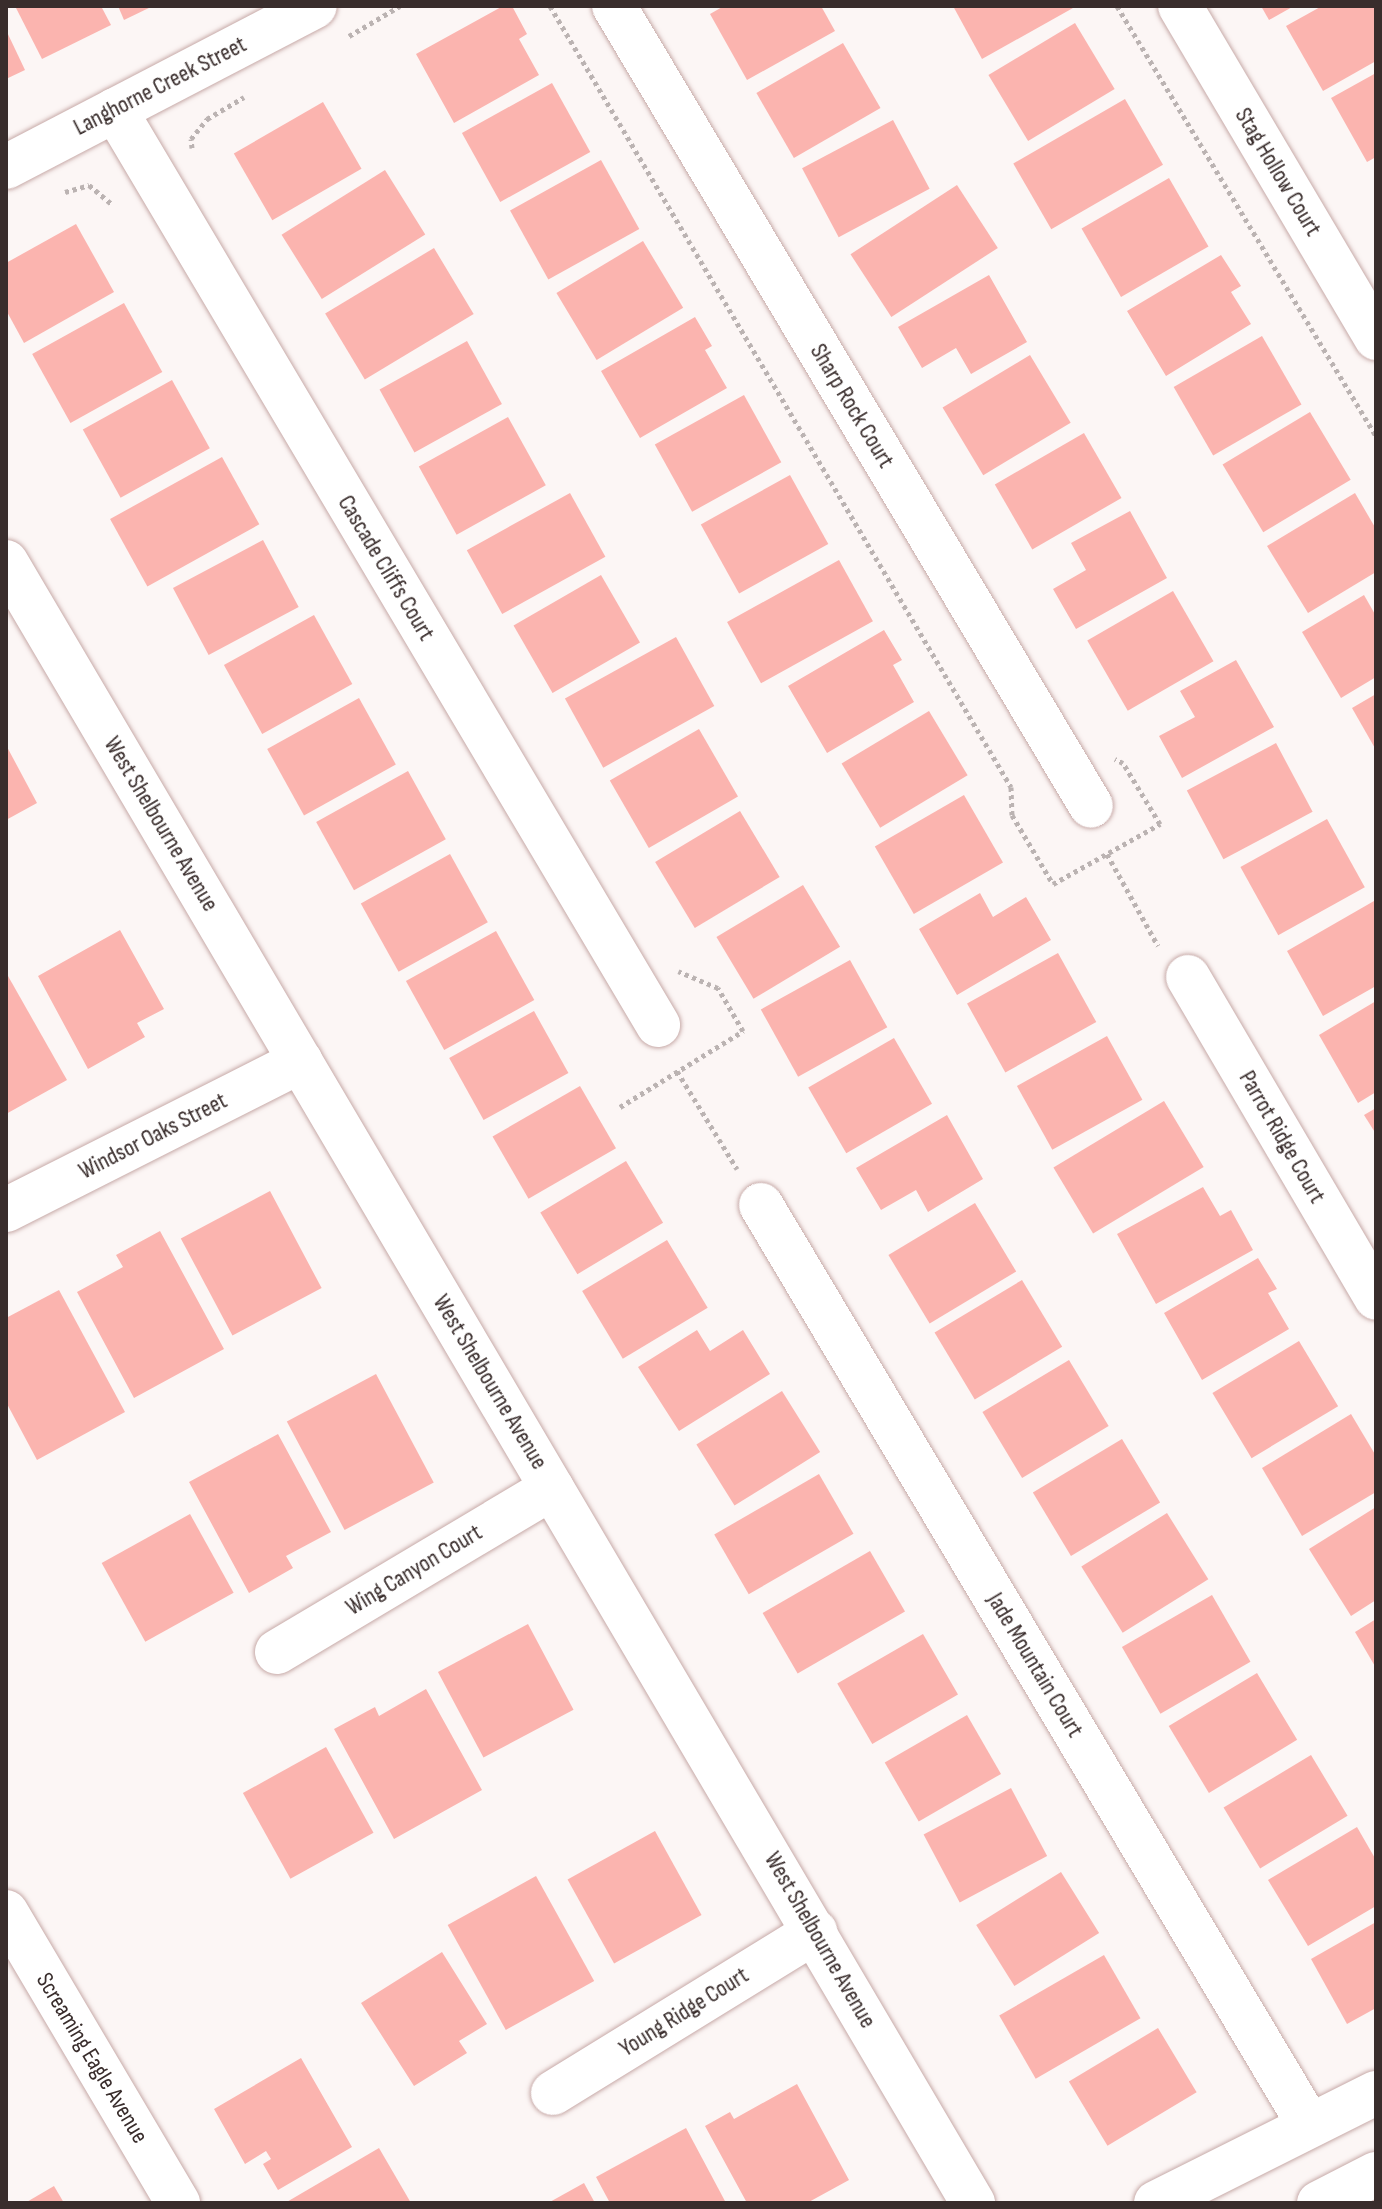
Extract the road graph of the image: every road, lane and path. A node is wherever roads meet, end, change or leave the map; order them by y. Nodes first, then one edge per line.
1 (315, 6) edge
2 (400, 6) edge
3 (614, 6) edge
4 (1117, 6) edge
5 (1180, 6) edge
6 (336, 44) dead end
7 (258, 89) dead end
8 (115, 110) junction
9 (193, 162) dead end
10 (6, 167) edge
11 (65, 192) dead end
12 (112, 204) dead end
13 (1376, 338) edge
14 (1376, 436) edge
15 (6, 562) edge
16 (1091, 806) dead end
17 (1107, 854) dead end
18 (1175, 965) joint
19 (674, 969) dead end
20 (658, 1025) dead end
21 (301, 1061) junction
22 (677, 1071) junction
23 (620, 1107) dead end
24 (749, 1187) joint
25 (6, 1210) edge
26 (1376, 1298) edge
27 (552, 1488) junction
28 (277, 1652) dead end
29 (6, 1912) edge
30 (815, 1932) junction
31 (553, 2093) dead end
32 (1376, 2093) edge
33 (1309, 2125) junction
34 (1376, 2174) edge
35 (178, 2203) edge
36 (973, 2203) edge
37 (1156, 2203) edge
38 (1319, 2203) edge

1 - 8 street, Langhorne Creek Street
2 - 6 path
3 - 16 street, Sharp Rock Court
4 - 14 path
5 - 13 street, Stag Hollow Court
7 - 9 path
8 - 10 street, Langhorne Creek Street
8 - 20 street, Cascade Cliffs Court
11 - 12 path
15 - 21 street, West Shelbourne Avenue
17 - 18 path
18 - 26 street, Parrot Ridge Court
19 - 22 path
21 - 25 street, Windsor Oaks Street
21 - 27 street, West Shelbourne Avenue
22 - 23 path
22 - 24 path
24 - 33 street, Jade Mountain Court
27 - 28 street, Wing Canyon Court
27 - 30 street, West Shelbourne Avenue
29 - 35 street, Screaming Eagle Avenue
30 - 31 street, Young Ridge Court
30 - 36 street, West Shelbourne Avenue
32 - 33 street
33 - 37 street
34 - 38 street

